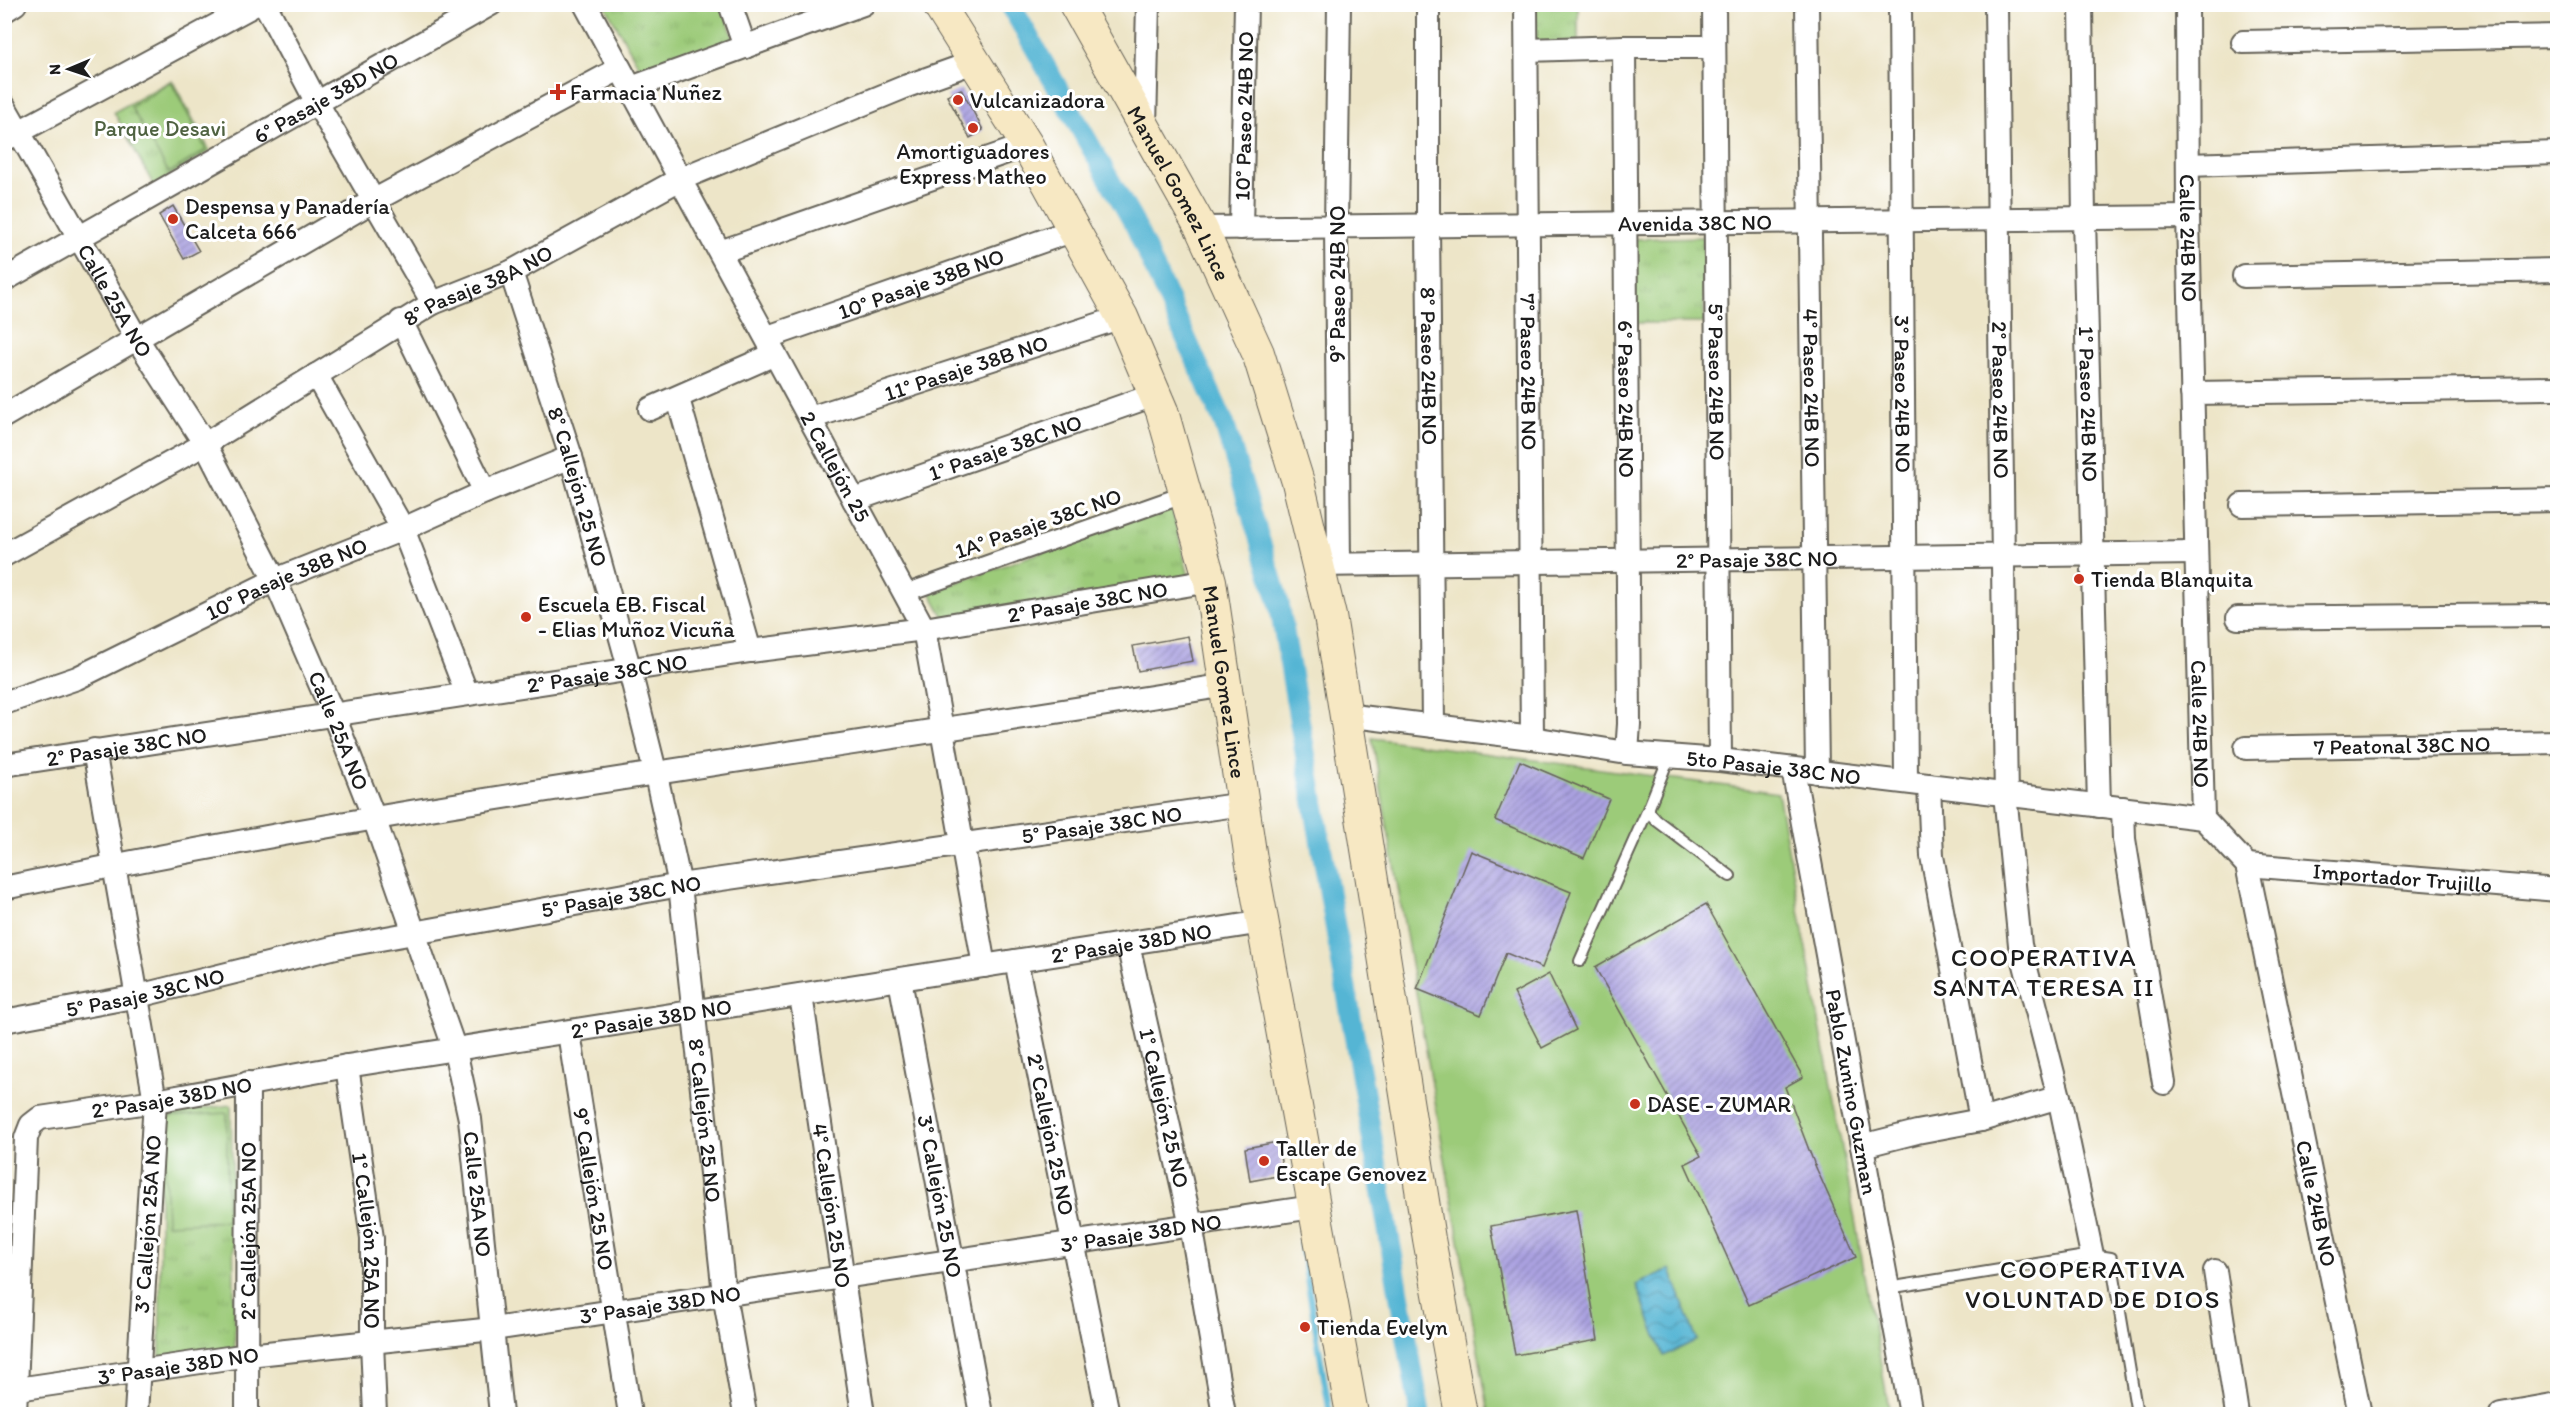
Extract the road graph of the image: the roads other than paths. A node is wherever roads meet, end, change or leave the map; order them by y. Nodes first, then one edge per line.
1 (15, 4) edge
2 (256, 4) edge
3 (265, 4) edge
4 (491, 4) edge
5 (585, 4) edge
6 (730, 4) edge
7 (863, 4) edge
8 (938, 4) edge
9 (1075, 4) edge
10 (1148, 4) edge
11 (1246, 4) edge
12 (1339, 4) edge
13 (1428, 4) edge
14 (1526, 4) edge
15 (1714, 4) edge
16 (1806, 4) edge
17 (1900, 4) edge
18 (1996, 4) edge
19 (2081, 4) edge
20 (2187, 4) edge
21 (4, 11) edge
22 (2558, 36) edge
23 (2243, 42) dead end
24 (745, 47) junction
25 (1624, 47) junction
26 (1714, 47) junction
27 (1527, 50) junction
28 (974, 62) junction
29 (625, 78) junction
30 (317, 103) junction
31 (4, 106) edge
32 (1145, 128) junction
33 (12, 136) edge
34 (1027, 145) junction
35 (2558, 153) edge
36 (2188, 165) junction
37 (680, 179) junction
38 (373, 201) junction
39 (2188, 217) junction
40 (2084, 218) junction
41 (1998, 219) junction
42 (1900, 220) junction
43 (1809, 221) junction
44 (1716, 222) junction
45 (1626, 223) junction
46 (1530, 224) junction
47 (1428, 226) junction
48 (1336, 227) junction
49 (1201, 228) junction
50 (1241, 228) junction
51 (1074, 230) junction
52 (78, 238) junction
53 (720, 252) junction
54 (2558, 270) edge
55 (511, 272) junction
56 (2244, 276) dead end
57 (4, 280) edge
58 (433, 303) junction
59 (1122, 317) junction
60 (401, 321) junction
61 (137, 339) junction
62 (772, 346) junction
63 (316, 375) junction
64 (2558, 388) edge
65 (2192, 393) junction
66 (1157, 394) junction
67 (678, 399) junction
68 (650, 409) dead end
69 (4, 416) edge
70 (810, 418) junction
71 (205, 444) junction
72 (571, 457) junction
73 (485, 492) junction
74 (1185, 494) junction
75 (854, 500) junction
76 (2558, 500) edge
77 (2242, 505) dead end
78 (403, 530) junction
79 (2196, 553) junction
80 (4, 555) edge
81 (2092, 555) junction
82 (2003, 556) junction
83 (1904, 557) junction
84 (1814, 558) junction
85 (1718, 560) junction
86 (1628, 561) junction
87 (1532, 562) junction
88 (1431, 563) junction
89 (1328, 565) junction
90 (275, 579) junction
91 (1210, 581) junction
92 (905, 593) junction
93 (2558, 615) edge
94 (2238, 618) dead end
95 (924, 629) junction
96 (750, 651) junction
97 (630, 671) junction
98 (1208, 688) dead end
99 (468, 694) junction
100 (4, 703) edge
101 (1345, 715) junction
102 (334, 716) junction
103 (1433, 726) junction
104 (943, 731) junction
105 (1532, 738) junction
106 (2558, 742) edge
107 (2246, 748) dead end
108 (94, 750) junction
109 (1627, 753) junction
110 (1669, 758) junction
111 (1720, 760) junction
112 (4, 765) edge
113 (1793, 769) junction
114 (1817, 772) junction
115 (656, 775) junction
116 (1906, 782) junction
117 (1929, 785) junction
118 (2007, 794) junction
119 (1243, 804) junction
120 (2099, 806) junction
121 (1649, 807) junction
122 (2123, 808) junction
123 (374, 818) junction
124 (2203, 818) junction
125 (962, 845) junction
126 (114, 865) junction
127 (2247, 865) junction
128 (1730, 876) dead end
129 (680, 885) junction
130 (4, 888) edge
131 (2558, 890) edge
132 (1263, 922) junction
133 (412, 933) junction
134 (1128, 944) junction
135 (1016, 961) junction
136 (1580, 961) dead end
137 (984, 966) junction
138 (900, 980) junction
139 (801, 995) junction
140 (138, 996) junction
141 (694, 1012) junction
142 (4, 1022) edge
143 (569, 1033) junction
144 (455, 1050) junction
145 (347, 1066) junction
146 (248, 1083) junction
147 (2164, 1083) dead end
148 (2059, 1097) junction
149 (155, 1101) junction
150 (1982, 1120) junction
151 (1862, 1146) junction
152 (1313, 1207) junction
153 (1191, 1225) junction
154 (1074, 1242) junction
155 (2092, 1255) junction
156 (953, 1260) junction
157 (2216, 1271) dead end
158 (842, 1277) junction
159 (1888, 1288) junction
160 (724, 1294) junction
161 (613, 1311) junction
162 (493, 1329) junction
163 (372, 1342) junction
164 (248, 1355) junction
165 (137, 1371) junction
166 (10, 1390) edge
167 (2558, 1404) edge
168 (15, 1414) edge
169 (136, 1414) edge
170 (247, 1414) edge
171 (375, 1414) edge
172 (501, 1414) edge
173 (630, 1414) edge
174 (745, 1414) edge
175 (863, 1414) edge
176 (981, 1414) edge
177 (1108, 1414) edge
178 (1224, 1414) edge
179 (1352, 1414) edge
180 (1461, 1414) edge
181 (1911, 1414) edge
182 (2137, 1414) edge
183 (2237, 1414) edge
184 (2360, 1414) edge
185 (2501, 1414) edge

1 - 21 street
2 - 33 street
3 - 30 street
4 - 30 street, 6° Pasaje 38D NO
5 - 29 street, 2 Callejón 25
6 - 24 street
7 - 24 street
8 - 28 main road, Manuel Gomez Lince
9 - 32 main road, Manuel Gomez Lince
10 - 32 street
11 - 50 street, 10° Paseo 24B NO
12 - 48 street, 9° Paseo 24B NO
13 - 47 street, 8° Paseo 24B NO
14 - 27 street, 7° Paseo 24B NO
15 - 26 street, 5° Paseo 24B NO
16 - 43 street, 4° Paseo 24B NO
17 - 42 street, 3° Paseo 24B NO
18 - 41 street, 2° Paseo 24B NO
19 - 40 street, 1° Paseo 24B NO
20 - 36 street, Calle 24B NO
22 - 23 street
24 - 29 street
25 - 26 street
25 - 27 street
25 - 45 street, 6° Paseo 24B NO
26 - 44 street, 5° Paseo 24B NO
27 - 46 street, 7° Paseo 24B NO
28 - 34 main road, Manuel Gomez Lince
28 - 37 street, 8° Pasaje 38A NO
29 - 37 street, 2 Callejón 25
29 - 38 street
30 - 38 street
30 - 52 street, 6° Pasaje 38D NO
31 - 33 street, Calle 25A NO
32 - 49 main road, Manuel Gomez Lince
33 - 52 street, Calle 25A NO
34 - 51 main road, Manuel Gomez Lince
34 - 53 street
35 - 36 street
36 - 39 street, Calle 24B NO
37 - 53 street, 2 Callejón 25
37 - 55 street, 8° Pasaje 38A NO
38 - 58 street
38 - 61 street
39 - 40 street, Avenida 38C NO
39 - 65 street, Calle 24B NO
40 - 41 street, Avenida 38C NO
40 - 81 street, 1° Paseo 24B NO
41 - 42 street, Avenida 38C NO
41 - 82 street, 2° Paseo 24B NO
42 - 43 street, Avenida 38C NO
42 - 83 street, 3° Paseo 24B NO
43 - 44 street, Avenida 38C NO
43 - 84 street, 4° Paseo 24B NO
44 - 45 street, Avenida 38C NO
44 - 85 street, 5° Paseo 24B NO
45 - 46 street, Avenida 38C NO
45 - 86 street, 6° Paseo 24B NO
46 - 47 street, Avenida 38C NO
46 - 87 street, 7° Paseo 24B NO
47 - 48 street, Avenida 38C NO
47 - 88 street, 8° Paseo 24B NO
48 - 50 street, Avenida 38C NO
48 - 89 street, 9° Paseo 24B NO
49 - 50 street, Avenida 38C NO
49 - 89 main road, Manuel Gomez Lince
51 - 59 main road, Manuel Gomez Lince
51 - 62 street, 10° Pasaje 38B NO
52 - 57 street, 6° Pasaje 38D NO
52 - 61 street, Calle 25A NO
53 - 62 street, 2 Callejón 25
54 - 56 street
55 - 58 street, 8° Pasaje 38A NO
55 - 72 street, 8° Callejón 25 NO
58 - 60 street, 8° Pasaje 38A NO
59 - 66 main road, Manuel Gomez Lince
59 - 70 street, 11° Pasaje 38B NO
60 - 63 street, 8° Pasaje 38A NO
60 - 73 street
61 - 69 street
61 - 71 street, Calle 25A NO
62 - 67 street, 10° Pasaje 38B NO
62 - 70 street, 2 Callejón 25
63 - 71 street, 8° Pasaje 38A NO
63 - 78 street
64 - 65 street
65 - 79 street, Calle 24B NO
66 - 74 main road, Manuel Gomez Lince
66 - 75 street, 1° Pasaje 38C NO
67 - 68 street, 10° Pasaje 38B NO
67 - 96 street
70 - 75 street, 2 Callejón 25
71 - 80 street, 8° Pasaje 38A NO
71 - 90 street, Calle 25A NO
72 - 73 street, 10° Pasaje 38B NO
72 - 97 street, 8° Callejón 25 NO
73 - 78 street, 10° Pasaje 38B NO
74 - 91 main road, Manuel Gomez Lince
74 - 92 street, 1A° Pasaje 38C NO
75 - 92 street, 2 Callejón 25
76 - 77 street
78 - 90 street, 10° Pasaje 38B NO
78 - 99 street
79 - 81 street, 2° Pasaje 38C NO
79 - 124 street, Calle 24B NO
81 - 82 street, 2° Pasaje 38C NO
81 - 120 street, 1° Paseo 24B NO
82 - 83 street, 2° Pasaje 38C NO
82 - 118 street, 2° Paseo 24B NO
83 - 84 street, 2° Pasaje 38C NO
83 - 116 street, 3° Paseo 24B NO
84 - 85 street, 2° Pasaje 38C NO
84 - 114 street, 4° Paseo 24B NO
85 - 86 street, 2° Pasaje 38C NO
85 - 111 street, 5° Paseo 24B NO
86 - 87 street, 2° Pasaje 38C NO
86 - 109 street, 6° Paseo 24B NO
87 - 88 street, 2° Pasaje 38C NO
87 - 105 street, 7° Paseo 24B NO
88 - 89 street, 2° Pasaje 38C NO
88 - 103 street, 8° Paseo 24B NO
89 - 101 main road, Manuel Gomez Lince
90 - 100 street, 10° Pasaje 38B NO
90 - 102 street, Calle 25A NO
91 - 95 street, 2° Pasaje 38C NO
91 - 119 main road, Manuel Gomez Lince
92 - 95 street, 2 Callejón 25
93 - 94 street
95 - 96 street, 2° Pasaje 38C NO
95 - 104 street, 2 Callejón 25
96 - 97 street, 2° Pasaje 38C NO
97 - 99 street, 2° Pasaje 38C NO
97 - 115 street, 8° Callejón 25 NO
98 - 104 street
99 - 102 street, 2° Pasaje 38C NO
101 - 103 street, 5to Pasaje 38C NO
101 - 180 main road, Manuel Gomez Lince
102 - 108 street, 2° Pasaje 38C NO
102 - 123 street, Calle 25A NO
103 - 105 street, 5to Pasaje 38C NO
104 - 115 street
104 - 125 street, 2 Callejón 25
105 - 109 street, 5to Pasaje 38C NO
106 - 107 street, 7 Peatonal 38C NO
108 - 112 street, 2° Pasaje 38C NO
108 - 126 street, 3° Callejón 25A NO
109 - 110 street, 5to Pasaje 38C NO
110 - 111 street, 5to Pasaje 38C NO
110 - 121 lane
111 - 113 street, 5to Pasaje 38C NO
113 - 114 street, 5to Pasaje 38C NO
113 - 151 street, Pablo Zunino Guzman
114 - 116 street, 5to Pasaje 38C NO
115 - 123 street
115 - 129 street, 8° Callejón 25 NO
116 - 117 street, 5to Pasaje 38C NO
117 - 118 street, 5to Pasaje 38C NO
117 - 150 street
118 - 120 street, 5to Pasaje 38C NO
118 - 148 street, 2° Paseo 24B NO
119 - 125 street, 5° Pasaje 38C NO
119 - 132 main road, Manuel Gomez Lince
120 - 122 street, 5to Pasaje 38C NO
121 - 128 lane
121 - 136 lane
122 - 124 street, 5to Pasaje 38C NO
122 - 147 street
123 - 126 street
123 - 133 street, Calle 25A NO
124 - 127 street, Calle 24B NO
125 - 129 street, 5° Pasaje 38C NO
125 - 137 street, 2 Callejón 25
126 - 130 street
126 - 140 street, 3° Callejón 25A NO
127 - 131 street, Importador Trujillo
127 - 184 street, Calle 24B NO
129 - 133 street, 5° Pasaje 38C NO
129 - 141 street, 8° Callejón 25 NO
132 - 134 street, 2° Pasaje 38D NO
132 - 152 main road, Manuel Gomez Lince
133 - 140 street, 5° Pasaje 38C NO
133 - 144 street, Calle 25A NO
134 - 135 street, 2° Pasaje 38D NO
134 - 153 street, 1° Callejón 25 NO
135 - 137 street, 2° Pasaje 38D NO
135 - 154 street, 2° Callejón 25 NO
137 - 138 street, 2° Pasaje 38D NO
138 - 139 street, 2° Pasaje 38D NO
138 - 156 street, 3° Callejón 25 NO
139 - 141 street, 2° Pasaje 38D NO
139 - 158 street, 4° Callejón 25 NO
140 - 142 street, 5° Pasaje 38C NO
140 - 149 street, 3° Callejón 25A NO
141 - 143 street, 2° Pasaje 38D NO
141 - 160 street, 8° Callejón 25 NO
143 - 144 street, 2° Pasaje 38D NO
143 - 161 street, 9° Callejón 25 NO
144 - 145 street, 2° Pasaje 38D NO
144 - 162 street, Calle 25A NO
145 - 146 street, 2° Pasaje 38D NO
145 - 163 street, 1° Callejón 25A NO
146 - 149 street, 2° Pasaje 38D NO
146 - 164 street, 2° Callejón 25A NO
148 - 150 street
148 - 155 street, 2° Paseo 24B NO
149 - 165 street, 3° Callejón 25A NO
149 - 166 street, 2° Pasaje 38D NO
150 - 151 street
151 - 159 street, Pablo Zunino Guzman
152 - 153 street, 3° Pasaje 38D NO
152 - 179 main road, Manuel Gomez Lince
153 - 154 street, 3° Pasaje 38D NO
153 - 178 street, 1° Callejón 25 NO
154 - 156 street, 3° Pasaje 38D NO
154 - 177 street, 2° Callejón 25 NO
155 - 159 lane
155 - 182 lane
156 - 158 street, 3° Pasaje 38D NO
156 - 176 street, 3° Callejón 25 NO
157 - 183 street
158 - 160 street, 3° Pasaje 38D NO
158 - 175 street, 4° Callejón 25 NO
159 - 181 street, Pablo Zunino Guzman
160 - 161 street, 3° Pasaje 38D NO
160 - 174 street, 8° Callejón 25 NO
161 - 162 street, 3° Pasaje 38D NO
161 - 173 street, 9° Callejón 25 NO
162 - 163 street, 3° Pasaje 38D NO
162 - 172 street, Calle 25A NO
163 - 164 street, 3° Pasaje 38D NO
163 - 171 street, 1° Callejón 25A NO
164 - 165 street, 3° Pasaje 38D NO
164 - 170 street, 2° Callejón 25A NO
165 - 166 street, 3° Pasaje 38D NO
165 - 169 street, 3° Callejón 25A NO
166 - 168 street
167 - 185 street

